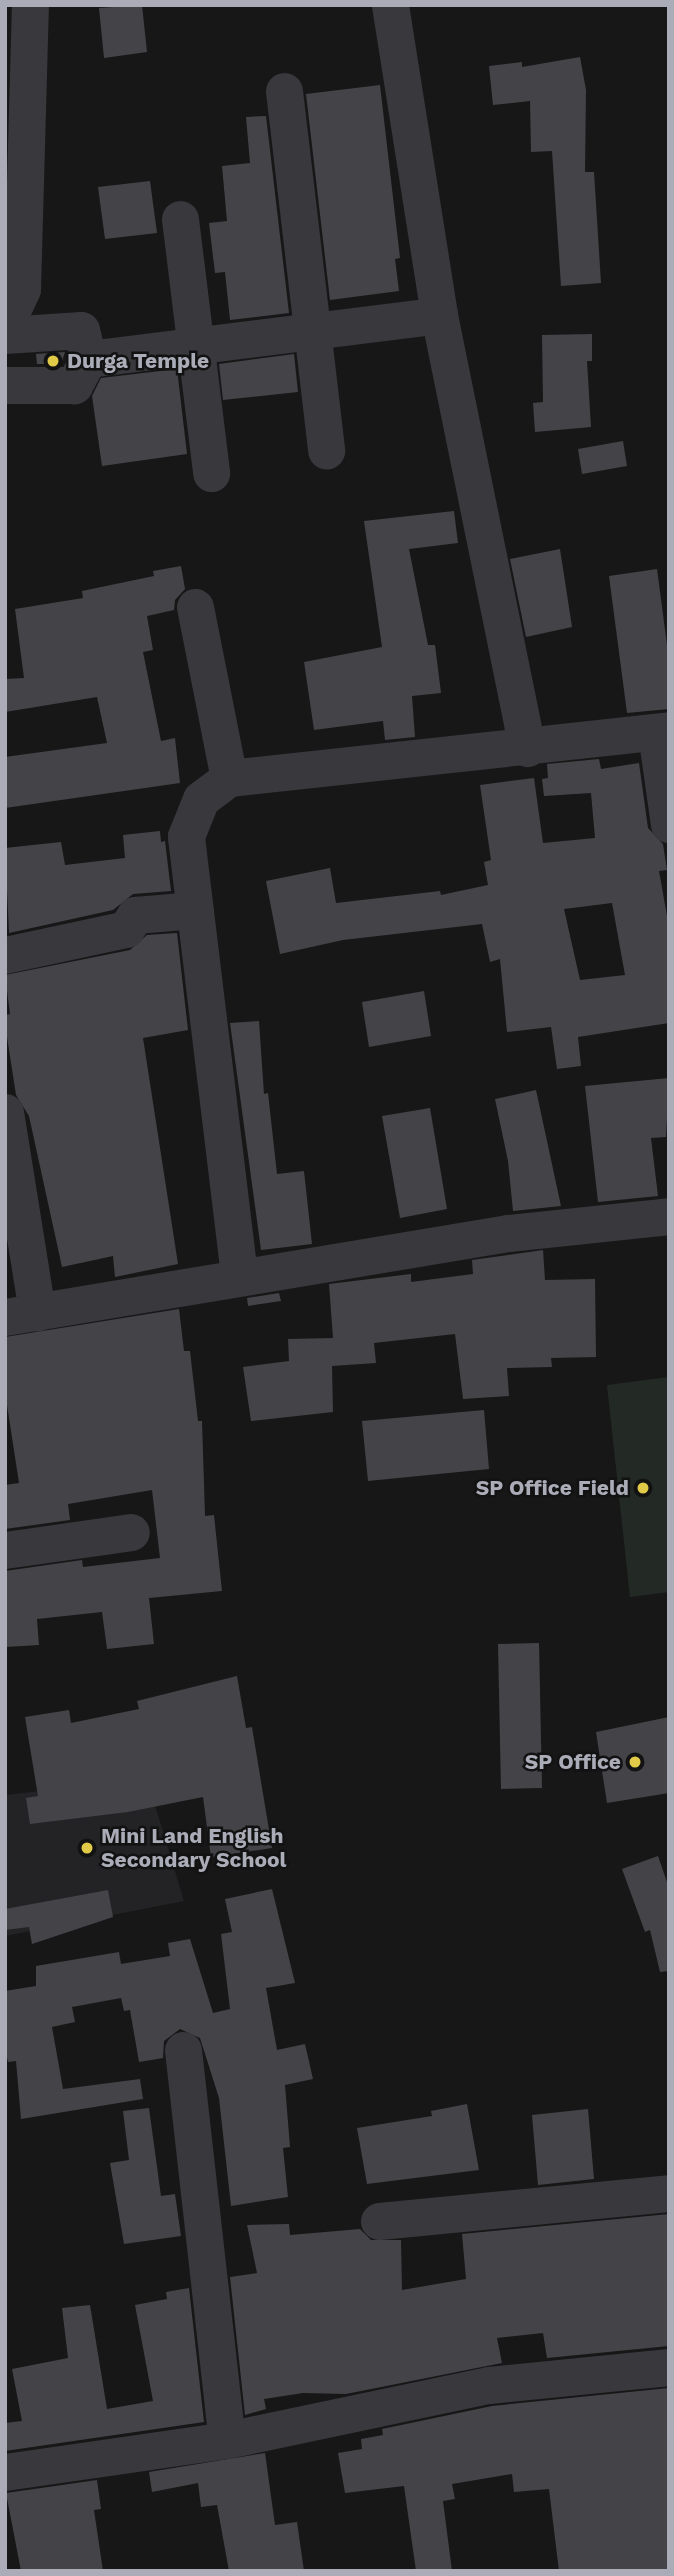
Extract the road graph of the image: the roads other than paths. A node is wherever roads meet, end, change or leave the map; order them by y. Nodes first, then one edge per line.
1 (30, 5) edge
2 (390, 5) edge
3 (284, 91) dead end
4 (180, 219) dead end
5 (439, 315) junction
6 (5, 326) edge
7 (315, 330) junction
8 (5, 334) edge
9 (197, 345) junction
10 (88, 359) junction
11 (5, 385) edge
12 (326, 451) dead end
13 (211, 473) dead end
14 (195, 607) dead end
15 (662, 731) edge
16 (527, 748) junction
17 (229, 778) junction
18 (669, 824) edge
19 (195, 910) junction
20 (5, 955) edge
21 (5, 1112) edge
22 (669, 1216) edge
23 (239, 1275) junction
24 (21, 1315) edge
25 (131, 1532) dead end
26 (5, 1550) edge
27 (183, 2050) dead end
28 (669, 2193) edge
29 (379, 2221) dead end
30 (669, 2367) edge
31 (227, 2440) junction
32 (5, 2472) edge

1 - 6 street
2 - 5 street
3 - 7 street
4 - 9 street
5 - 7 street
5 - 16 street
7 - 9 street
7 - 12 street
8 - 10 street
9 - 10 street
9 - 13 street
10 - 11 street
14 - 17 street
15 - 16 street
15 - 18 street
16 - 17 street
17 - 19 street
19 - 20 street
19 - 23 street
21 - 24 street
22 - 23 street
23 - 24 street
25 - 26 street
27 - 31 street
28 - 29 street
30 - 31 street
31 - 32 street

